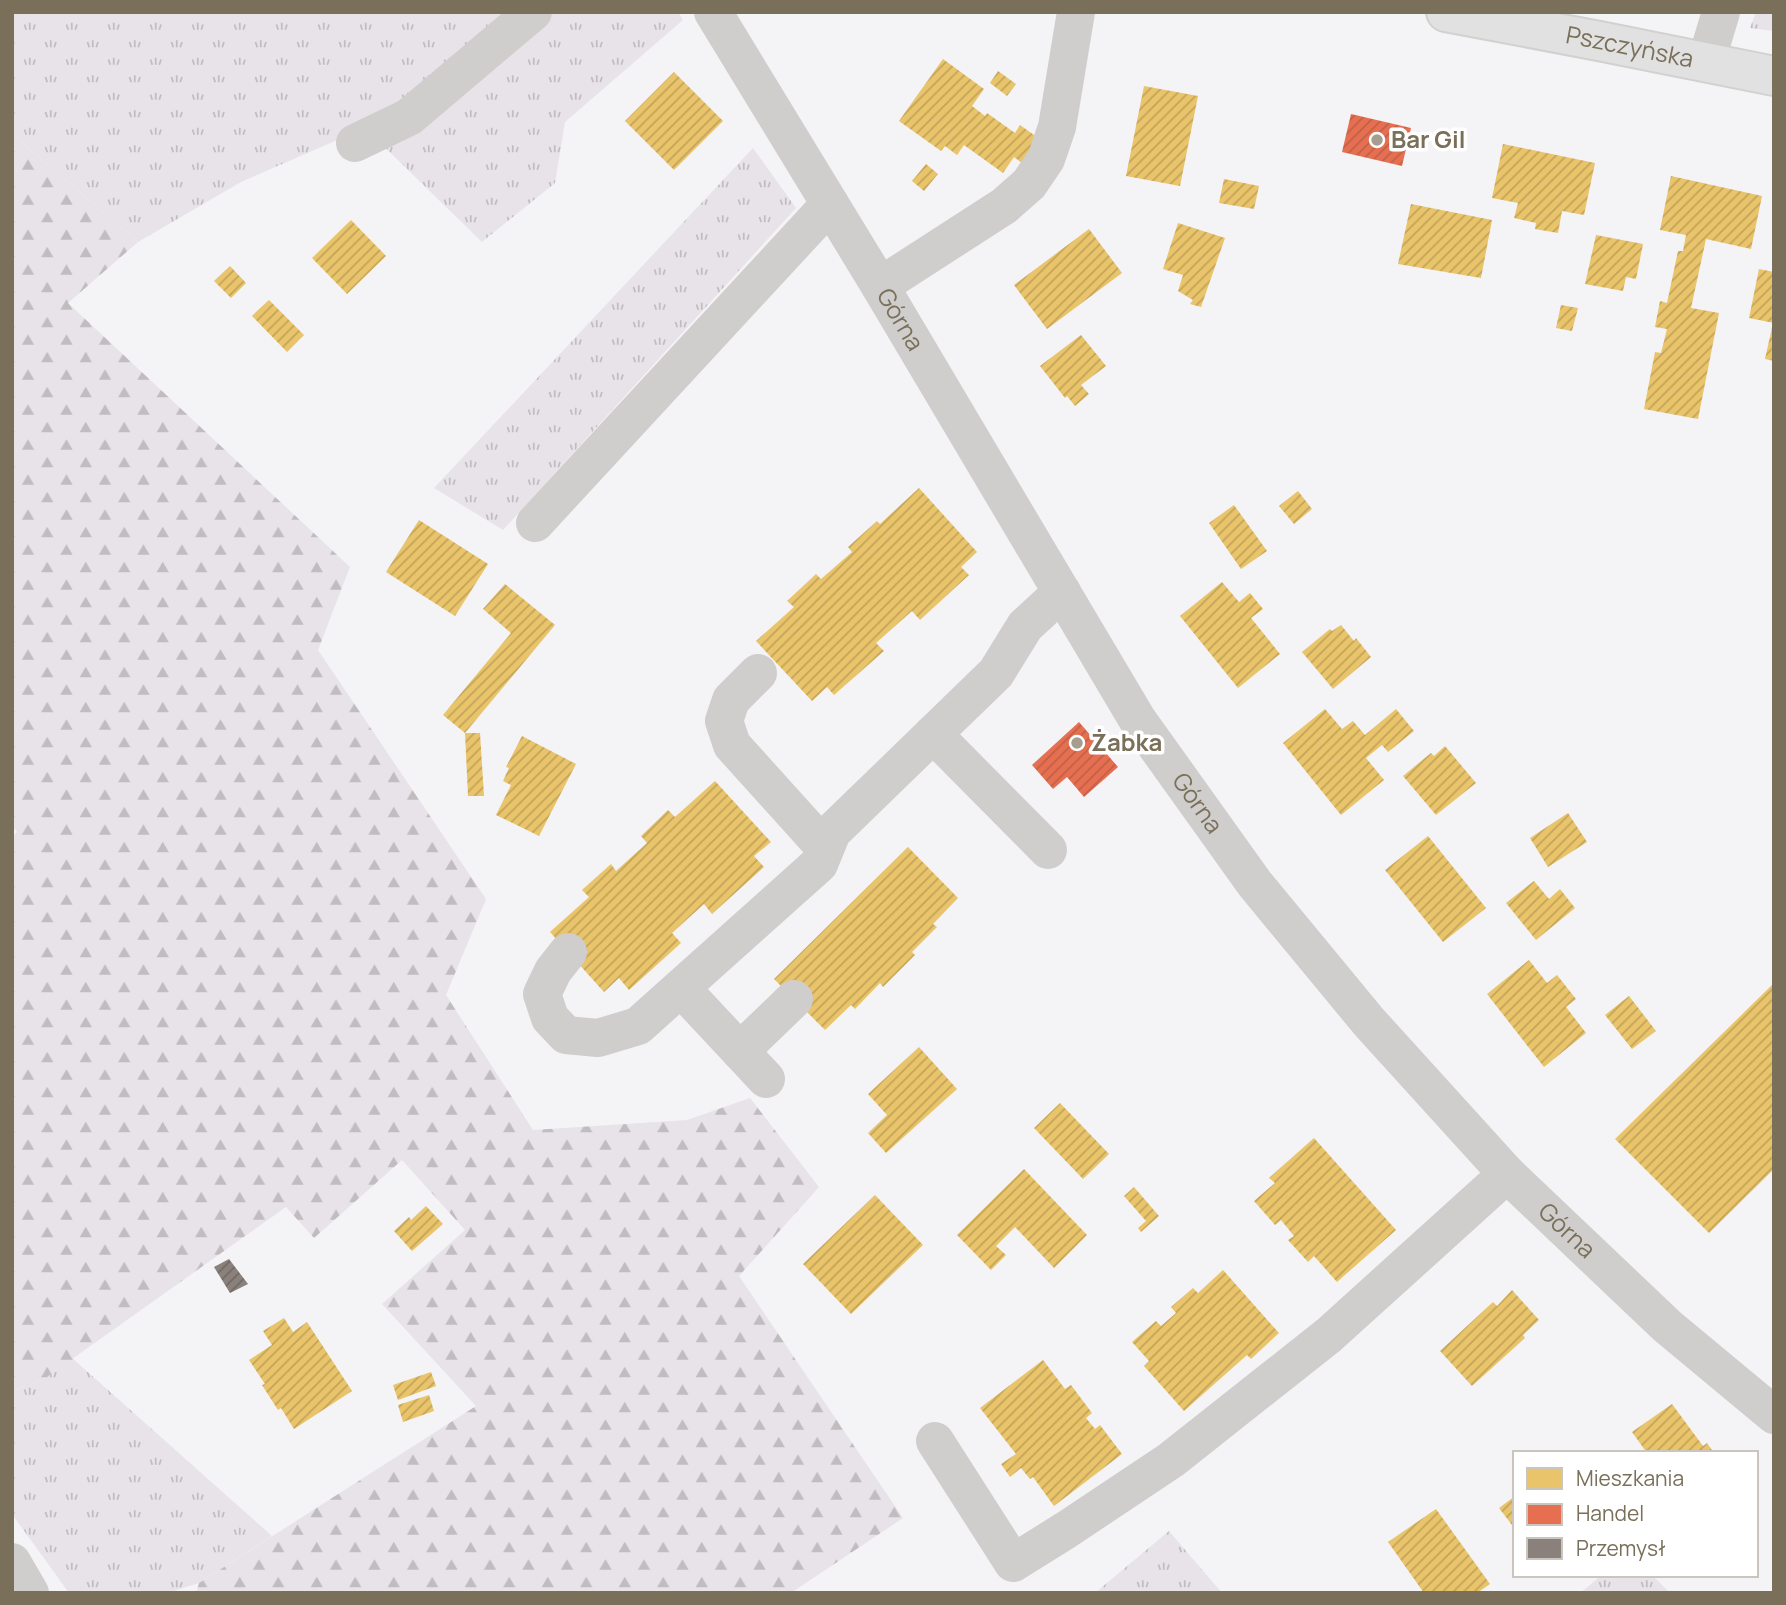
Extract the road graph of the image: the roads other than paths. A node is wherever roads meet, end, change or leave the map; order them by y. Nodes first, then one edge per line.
1 (533, 12) edge
2 (713, 12) edge
3 (1076, 12) edge
4 (1446, 12) edge
5 (1721, 12) edge
6 (1706, 62) junction
7 (1774, 76) edge
8 (355, 143) dead end
9 (830, 204) junction
10 (880, 286) junction
11 (535, 523) dead end
12 (1062, 592) junction
13 (758, 673) dead end
14 (933, 734) junction
15 (825, 848) junction
16 (1048, 850) dead end
17 (568, 952) dead end
18 (681, 988) junction
19 (794, 999) dead end
20 (740, 1051) junction
21 (766, 1079) dead end
22 (1507, 1174) junction
23 (1774, 1415) edge
24 (935, 1441) dead end
25 (12, 1562) edge
26 (30, 1593) edge

1 - 8 street
2 - 9 street, Górna
3 - 10 street
4 - 6 main road, Pszczyńska
5 - 6 street
6 - 7 main road, Pszczyńska
9 - 10 street, Górna
9 - 11 street
10 - 12 street, Górna
12 - 14 street
12 - 22 street, Górna
13 - 15 street
14 - 15 street
14 - 16 street
15 - 18 street
17 - 18 street
18 - 20 street
19 - 20 street
20 - 21 street
22 - 23 street, Górna
22 - 24 street
25 - 26 street

